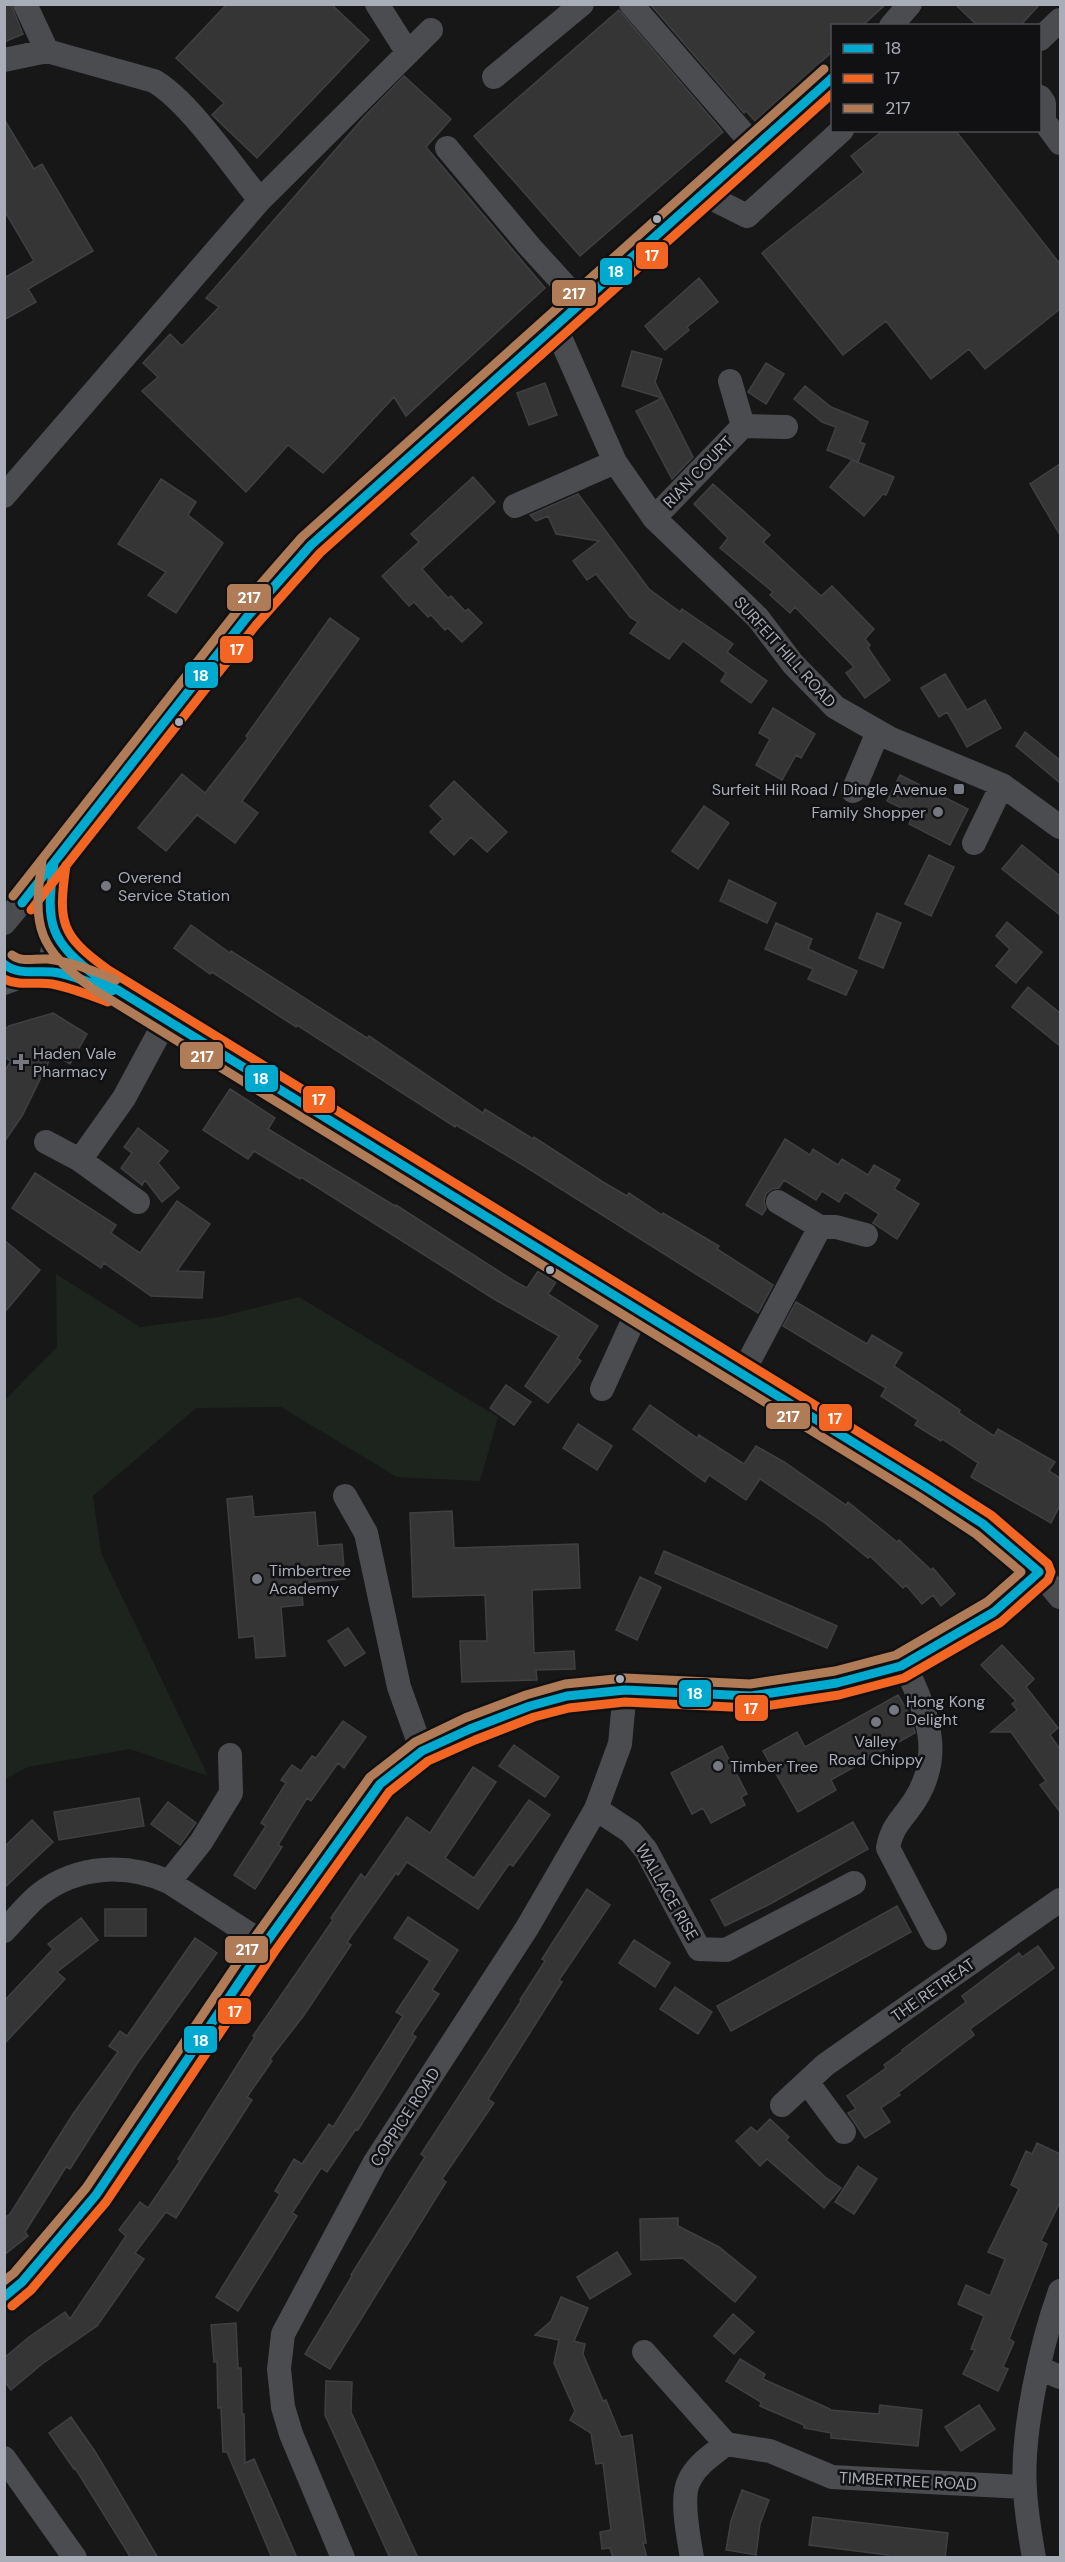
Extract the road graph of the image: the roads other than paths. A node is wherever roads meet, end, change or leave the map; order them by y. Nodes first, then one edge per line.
1 (25, 4) edge
2 (377, 4) edge
3 (582, 4) edge
4 (631, 4) edge
5 (910, 4) edge
6 (1060, 20) edge
7 (893, 24) edge
8 (431, 30) dead end
9 (1041, 38) edge
10 (47, 51) junction
11 (408, 53) junction
12 (4, 60) edge
13 (494, 77) dead end
14 (831, 79) edge
15 (1041, 98) edge
16 (840, 132) edge
17 (1060, 143) edge
18 (756, 147) junction
19 (447, 148) dead end
20 (703, 194) junction
21 (260, 200) junction
22 (582, 304) junction
23 (556, 328) junction
24 (730, 381) dead end
25 (743, 426) junction
26 (786, 427) dead end
27 (615, 462) junction
28 (4, 496) edge
29 (514, 506) dead end
30 (654, 518) junction
31 (878, 732) junction
32 (1002, 785) junction
33 (853, 791) dead end
34 (1060, 827) edge
35 (974, 843) dead end
36 (54, 863) junction
37 (7, 920) edge
38 (53, 933) junction
39 (4, 964) edge
40 (32, 972) junction
41 (4, 983) edge
42 (121, 994) junction
43 (166, 1020) junction
44 (46, 1142) dead end
45 (80, 1160) junction
46 (138, 1202) dead end
47 (778, 1202) dead end
48 (820, 1227) junction
49 (866, 1235) dead end
50 (638, 1310) junction
51 (742, 1374) junction
52 (602, 1389) dead end
53 (345, 1496) dead end
54 (1039, 1572) junction
55 (1060, 1597) edge
56 (904, 1664) junction
57 (625, 1690) junction
58 (422, 1751) junction
59 (230, 1755) dead end
60 (596, 1809) junction
61 (170, 1882) junction
62 (847, 1894) dead end
63 (1060, 1900) edge
64 (4, 1931) edge
65 (935, 1938) dead end
66 (264, 1944) junction
67 (807, 2082) junction
68 (782, 2105) dead end
69 (844, 2132) dead end
70 (1060, 2291) edge
71 (4, 2297) edge
72 (644, 2352) dead end
73 (1050, 2372) edge
74 (726, 2444) junction
75 (4, 2458) edge
76 (1024, 2487) junction
77 (75, 2558) edge
78 (344, 2558) edge
79 (692, 2558) edge
80 (1034, 2558) edge

1 - 10 street
2 - 11 street
3 - 13 street
4 - 18 street
5 - 7 street
6 - 9 street
8 - 11 street
10 - 12 street
10 - 21 street
11 - 21 street
14 - 18 street
15 - 17 street
16 - 20 street
18 - 20 street
19 - 22 street
20 - 22 street
21 - 28 street
22 - 23 street
23 - 27 street, SURFEIT HILL ROAD
23 - 36 street
24 - 25 street, RIAN COURT
25 - 26 street, RIAN COURT
25 - 30 street, RIAN COURT
27 - 29 street
27 - 30 street, SURFEIT HILL ROAD
30 - 31 street, SURFEIT HILL ROAD
31 - 32 street, SURFEIT HILL ROAD
31 - 33 street
32 - 34 street, SURFEIT HILL ROAD
32 - 35 street
36 - 37 street
36 - 38 street
37 - 38 street
38 - 40 street
38 - 42 street
39 - 40 street
40 - 41 street
40 - 42 street
42 - 43 street
43 - 45 street
43 - 50 street
44 - 45 street
45 - 46 street
47 - 48 street
48 - 49 street
48 - 51 street
50 - 51 street
50 - 52 street
51 - 54 street
53 - 58 street
54 - 55 street
54 - 56 street
56 - 57 street
56 - 65 street
57 - 58 street
57 - 60 street, COPPICE ROAD
58 - 66 street
59 - 61 street
60 - 62 street, WALLACE RISE
60 - 78 street, COPPICE ROAD
61 - 64 street
61 - 66 street
63 - 67 street, THE RETREAT
66 - 71 street
67 - 68 street, THE RETREAT
67 - 69 street
70 - 73 street
72 - 74 street
73 - 76 street
74 - 76 street, TIMBERTREE ROAD
74 - 79 street
75 - 77 street
76 - 80 street

